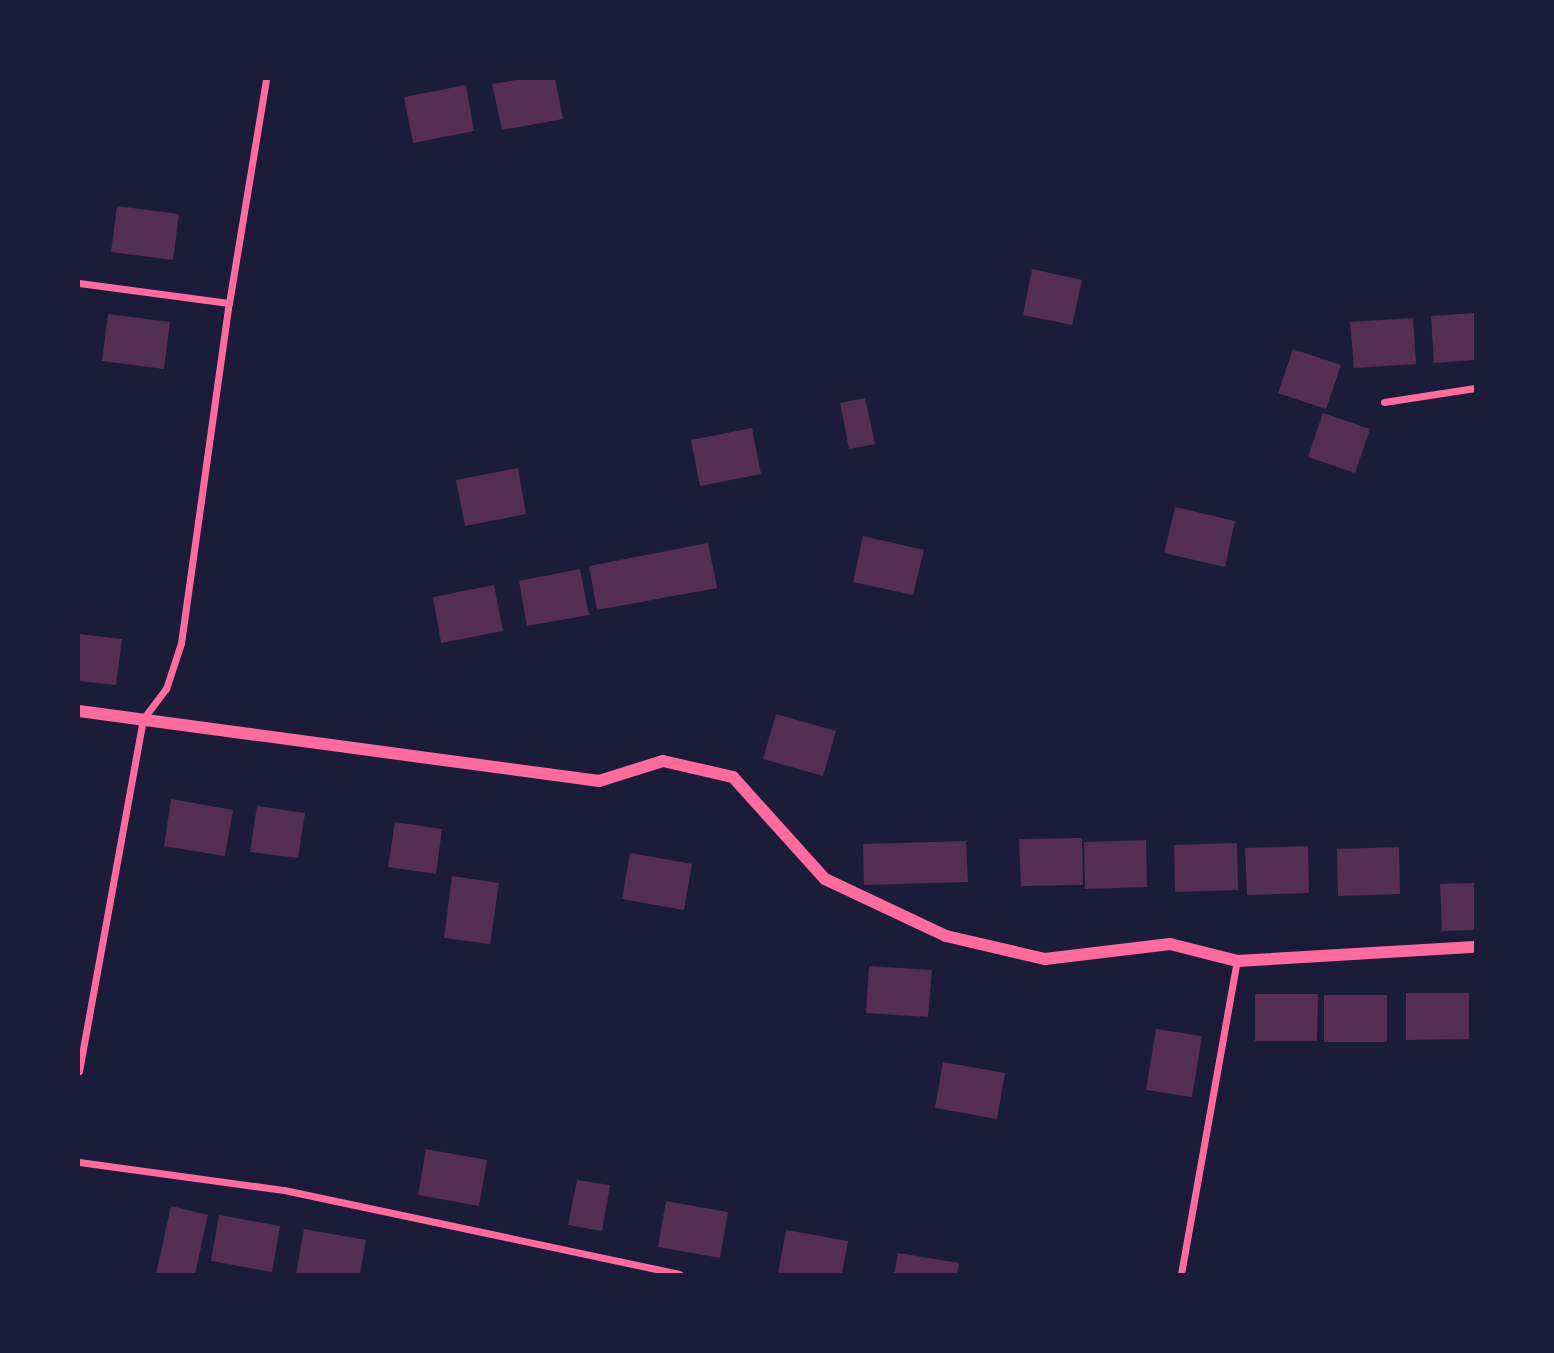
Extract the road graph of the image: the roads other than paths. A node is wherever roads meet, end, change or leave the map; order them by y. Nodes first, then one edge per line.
1 (266, 79) edge
2 (79, 283) edge
3 (229, 303) junction
4 (1475, 388) edge
5 (1384, 402) dead end
6 (79, 711) edge
7 (143, 719) junction
8 (1475, 947) edge
9 (1237, 961) junction
10 (79, 1071) edge
11 (79, 1163) edge
12 (679, 1274) edge
13 (1181, 1274) edge

1 - 3 street
2 - 3 street
3 - 7 street
4 - 5 street
6 - 7 street
7 - 9 street
7 - 10 street
8 - 9 street
9 - 13 street
11 - 12 street

